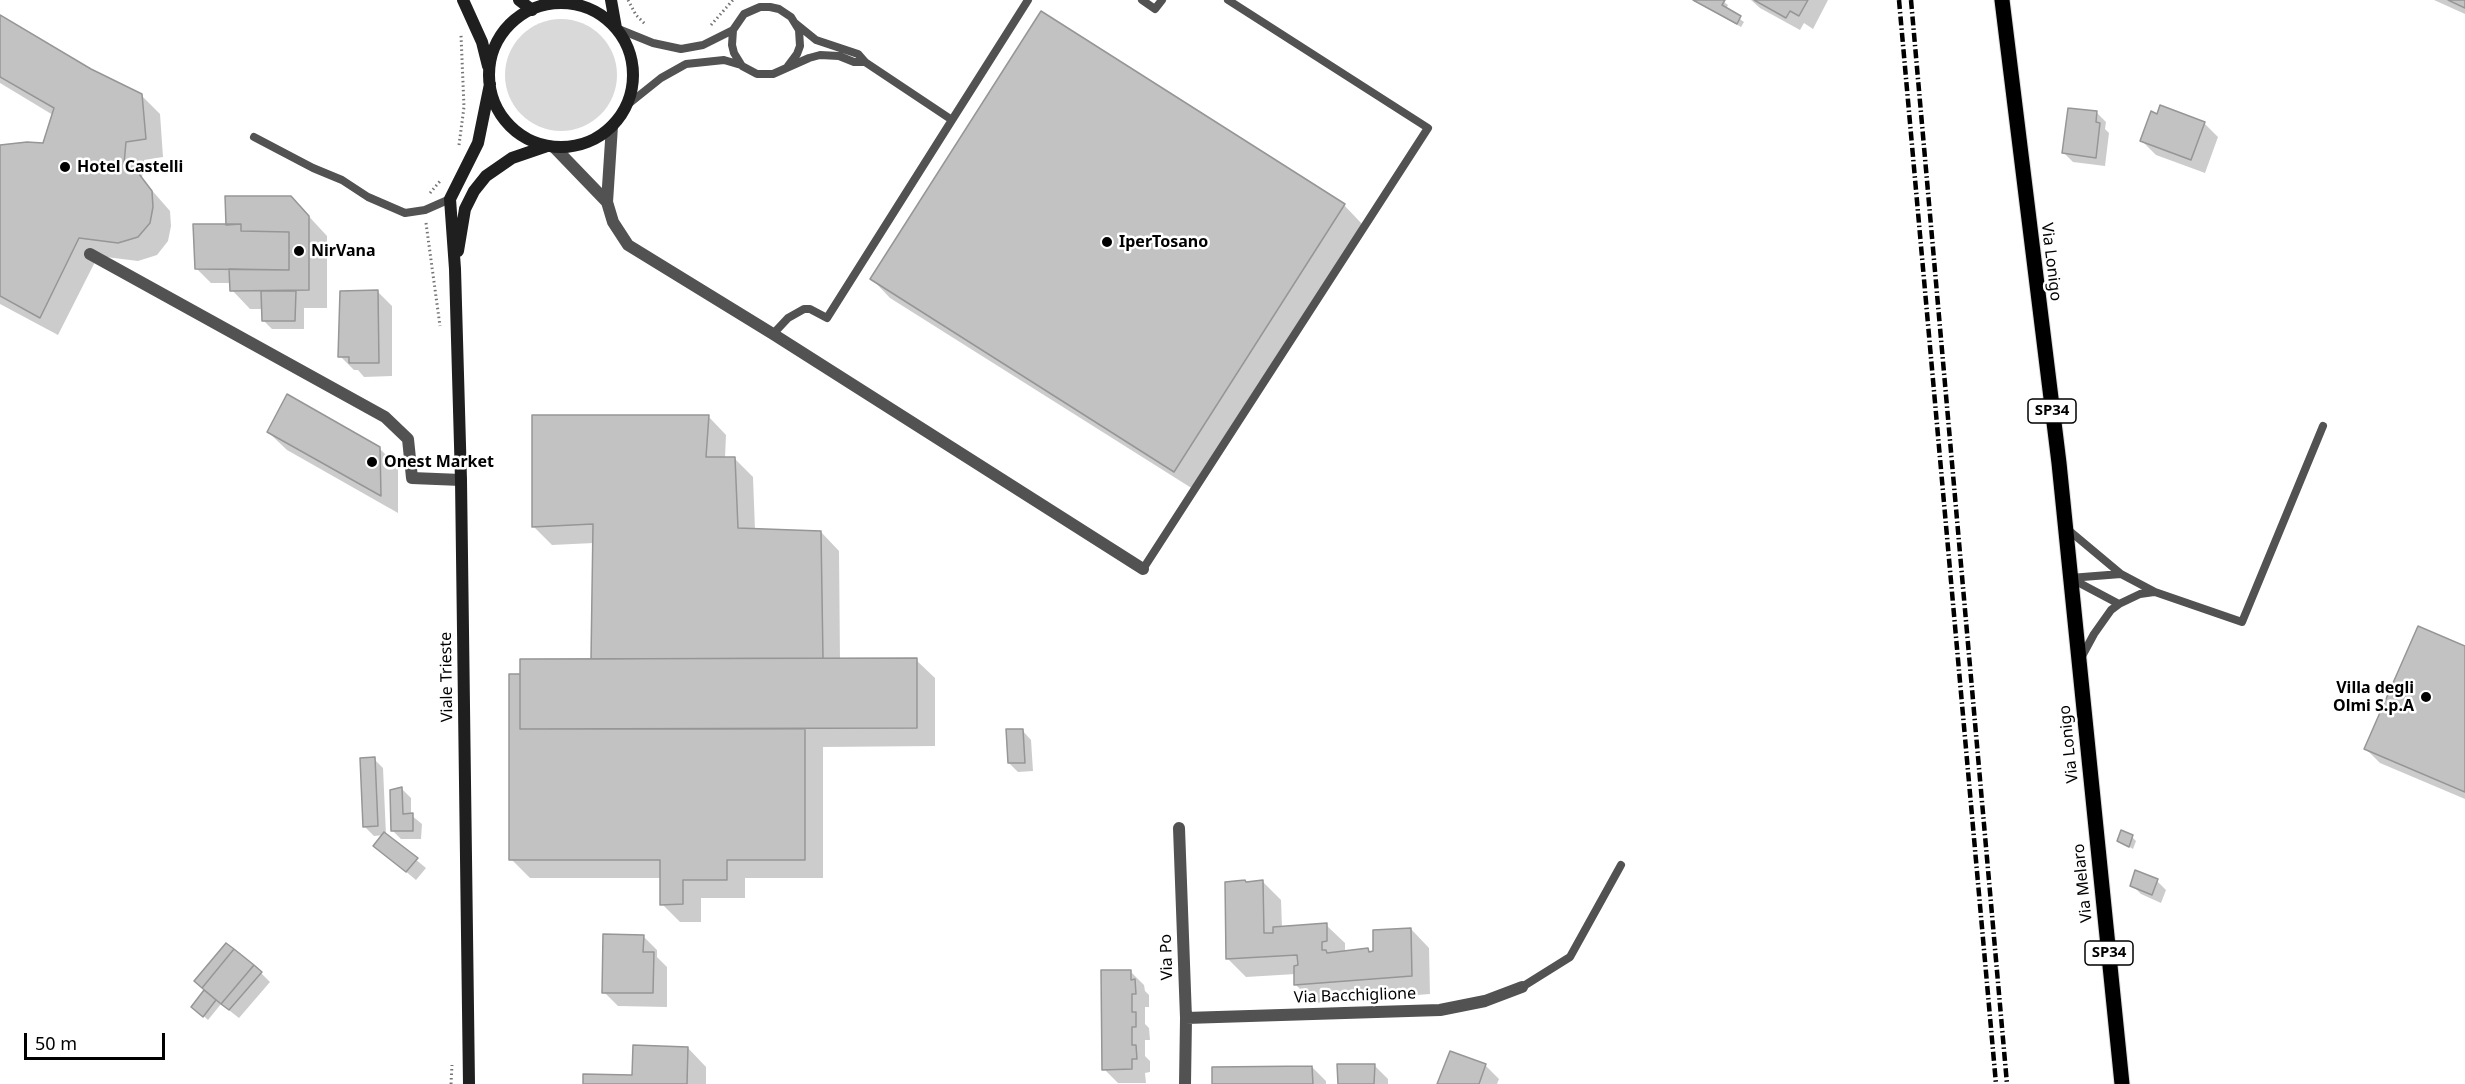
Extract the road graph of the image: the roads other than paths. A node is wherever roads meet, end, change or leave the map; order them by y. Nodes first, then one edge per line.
1 (463, 0) edge
2 (519, 0) edge
3 (610, 0) edge
4 (749, 0) edge
5 (1028, 0) edge
6 (1142, 0) edge
7 (1162, 0) edge
8 (1228, 0) edge
9 (2002, 0) edge
10 (552, 2) edge
11 (777, 4) edge
12 (532, 10) junction
13 (744, 14) junction
14 (795, 23) junction
15 (616, 28) junction
16 (733, 30) junction
17 (865, 62) junction
18 (742, 66) junction
19 (788, 66) junction
20 (490, 78) junction
21 (626, 106) junction
22 (952, 120) junction
23 (612, 126) junction
24 (254, 137) dead end
25 (551, 147) junction
26 (450, 200) junction
27 (607, 202) junction
28 (90, 254) dead end
29 (455, 270) junction
30 (773, 334) junction
31 (2323, 426) dead end
32 (461, 480) junction
33 (2066, 528) junction
34 (1143, 569) joint
35 (2121, 574) junction
36 (2070, 578) junction
37 (2155, 592) junction
38 (2119, 604) junction
39 (2078, 663) junction
40 (2095, 822) joint
41 (1179, 828) dead end
42 (1621, 865) dead end
43 (1522, 987) joint
44 (1186, 1018) junction
45 (469, 1084) edge
46 (1185, 1084) edge
47 (2122, 1084) edge

1 - 20 main road
2 - 12 main road
3 - 15 main road, Viale Trieste
4 - 13 lane
5 - 22 lane
6 - 7 lane
8 - 34 lane
9 - 33 main road, Via Lonigo / SP34
10 - 12 main road, Viale Trieste
10 - 15 main road, Viale Trieste
11 - 13 lane
11 - 14 lane
12 - 20 main road, Viale Trieste
13 - 16 lane
14 - 17 lane
14 - 19 lane
15 - 16 lane
15 - 21 main road, Viale Trieste
16 - 18 lane
17 - 19 lane
17 - 22 lane
18 - 19 lane
18 - 21 lane
20 - 25 main road
20 - 26 main road, Viale Trieste
21 - 23 main road, Viale Trieste
22 - 30 lane
23 - 25 main road, Viale Trieste
23 - 27 street
24 - 26 lane
25 - 27 street
25 - 29 main road, Viale Trieste
26 - 29 main road, Viale Trieste
27 - 30 street
28 - 32 street
29 - 32 main road, Viale Trieste
30 - 34 street
31 - 37 lane
32 - 45 main road, Viale Trieste
33 - 35 lane
33 - 36 main road, Via Lonigo / SP34
35 - 36 lane
35 - 37 lane
36 - 38 lane
36 - 39 main road, Via Lonigo / SP34
37 - 38 lane
38 - 39 lane
39 - 40 main road, Via Lonigo / SP34
40 - 47 main road, Via Melaro / SP34
41 - 44 street, Via Po
42 - 43 lane
43 - 44 street, Via Bacchiglione
44 - 46 street, Via Po

